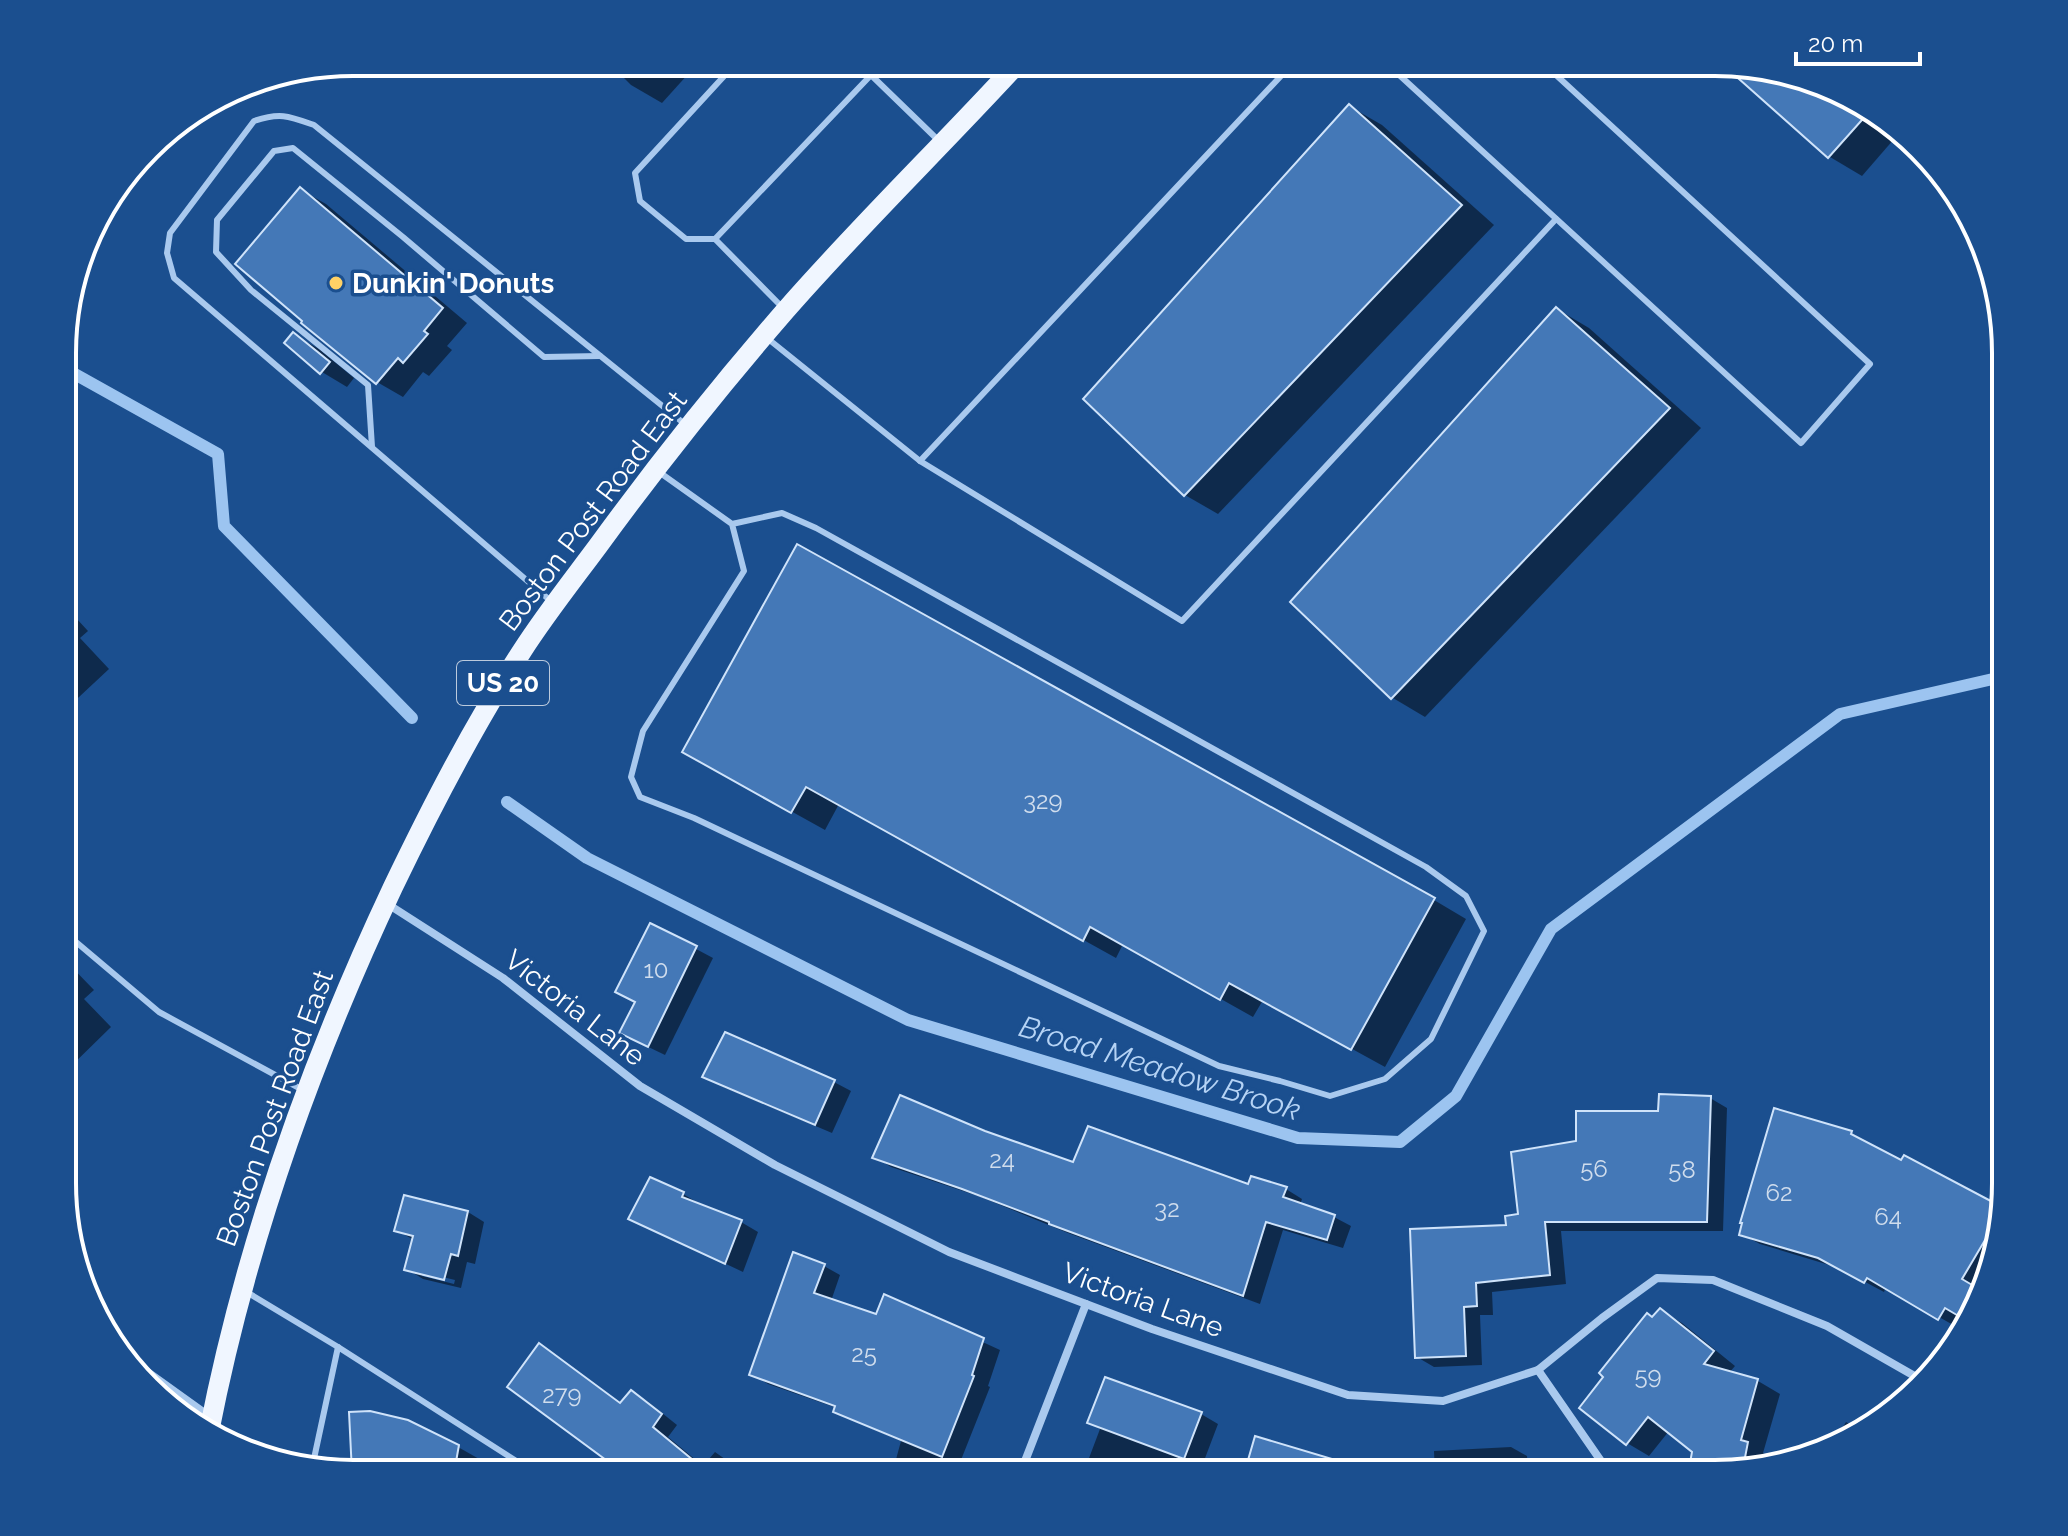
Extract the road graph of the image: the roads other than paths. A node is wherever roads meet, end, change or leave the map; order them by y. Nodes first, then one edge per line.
1 (723, 77) edge
2 (869, 77) edge
3 (873, 77) edge
4 (1003, 77) edge
5 (1280, 77) edge
6 (1401, 77) edge
7 (1558, 77) edge
8 (940, 143) junction
9 (1556, 219) junction
10 (715, 239) junction
11 (786, 310) junction
12 (764, 335) junction
13 (600, 356) junction
14 (689, 427) junction
15 (372, 447) junction
16 (920, 461) junction
17 (656, 470) junction
18 (732, 524) junction
19 (555, 604) junction
20 (386, 903) junction
21 (77, 943) edge
22 (305, 1091) junction
23 (242, 1289) junction
24 (1086, 1304) junction
25 (338, 1347) junction
26 (1538, 1370) junction
27 (1914, 1375) edge
28 (212, 1421) edge
29 (314, 1457) edge
30 (513, 1459) edge
31 (1026, 1460) edge
32 (1600, 1460) edge

1 - 10 lane
2 - 10 lane
3 - 8 lane
4 - 8 main road, Boston Post Road East / US 20
5 - 16 lane
6 - 9 lane
7 - 9 lane
8 - 11 main road, Boston Post Road East / US 20
9 - 16 lane
10 - 11 lane
11 - 12 main road, Boston Post Road East / US 20
12 - 14 main road, Boston Post Road East / US 20
12 - 16 lane
13 - 14 lane
13 - 15 lane
13 - 15 lane
14 - 17 main road, Boston Post Road East / US 20
15 - 19 lane
17 - 18 lane
17 - 19 main road, Boston Post Road East / US 20
18 - 18 lane
19 - 20 main road, Boston Post Road East / US 20
20 - 22 main road, Boston Post Road East / US 20
20 - 24 street, Victoria Lane
21 - 22 lane
22 - 23 main road, Boston Post Road East / US 20
23 - 25 lane
23 - 28 main road, Boston Post Road East / US 20
24 - 26 street, Victoria Lane
24 - 31 street
25 - 29 lane
25 - 30 lane
26 - 27 street, Victoria Lane
26 - 32 street

